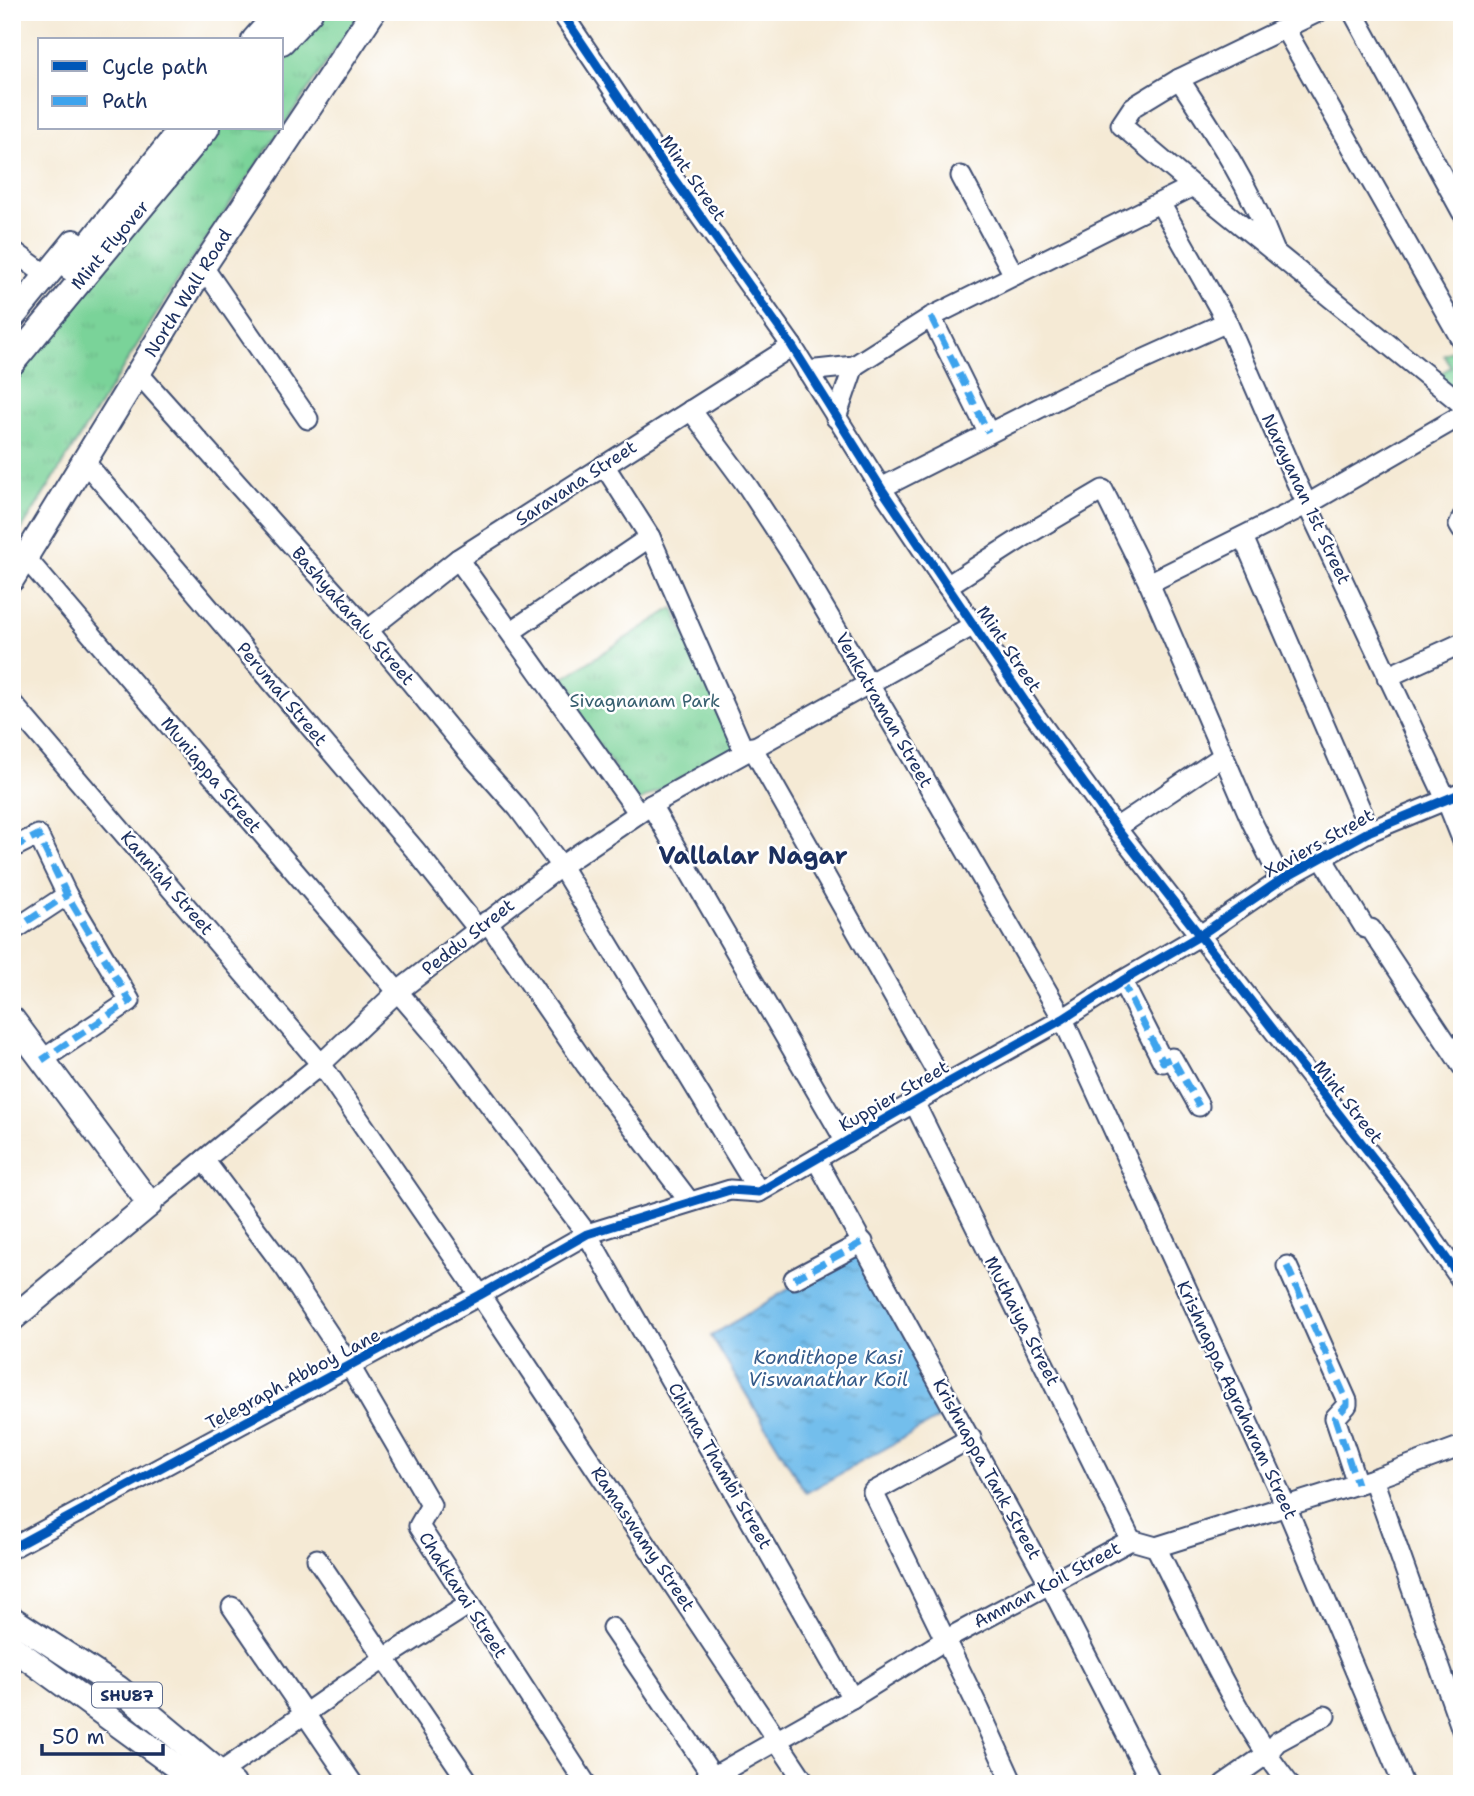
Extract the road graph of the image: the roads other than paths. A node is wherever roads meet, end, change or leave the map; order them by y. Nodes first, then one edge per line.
1 (266, 12) edge
2 (279, 12) edge
3 (310, 12) edge
4 (373, 12) edge
5 (561, 12) edge
6 (1318, 12) edge
7 (1353, 12) edge
8 (1285, 29) junction
9 (244, 38) edge
10 (256, 38) edge
11 (284, 39) edge
12 (1179, 79) junction
13 (166, 130) edge
14 (181, 130) edge
15 (205, 130) edge
16 (961, 176) dead end
17 (1193, 186) junction
18 (1160, 203) junction
19 (1462, 212) edge
20 (12, 250) edge
21 (1276, 254) junction
22 (203, 267) junction
23 (46, 275) junction
24 (1014, 275) junction
25 (931, 317) junction
26 (12, 318) edge
27 (1227, 322) junction
28 (1462, 341) edge
29 (792, 346) junction
30 (16, 351) edge
31 (854, 366) junction
32 (807, 371) junction
33 (138, 373) junction
34 (1462, 404) edge
35 (691, 410) junction
36 (1462, 415) edge
37 (836, 418) junction
38 (308, 419) dead end
39 (988, 432) junction
40 (83, 461) junction
41 (604, 465) junction
42 (881, 488) junction
43 (1308, 503) junction
44 (1462, 518) edge
45 (1462, 530) edge
46 (650, 537) junction
47 (1243, 537) junction
48 (25, 557) junction
49 (458, 559) junction
50 (12, 579) edge
51 (1149, 583) junction
52 (947, 586) junction
53 (974, 625) junction
54 (368, 630) junction
55 (512, 631) junction
56 (1462, 643) edge
57 (1387, 677) junction
58 (870, 684) junction
59 (12, 703) edge
60 (748, 749) junction
61 (1223, 756) junction
62 (1454, 796) edge
63 (645, 809) junction
64 (1116, 828) junction
65 (1370, 831) junction
66 (1462, 839) edge
67 (12, 848) edge
68 (1322, 858) junction
69 (561, 866) junction
70 (1281, 880) junction
71 (67, 895) junction
72 (12, 921) edge
73 (482, 925) junction
74 (1199, 936) junction
75 (1122, 981) junction
76 (397, 992) junction
77 (12, 1019) edge
78 (1063, 1019) junction
79 (42, 1060) junction
80 (321, 1064) junction
81 (1462, 1066) edge
82 (944, 1085) junction
83 (914, 1102) junction
84 (1199, 1106) dead end
85 (846, 1142) junction
86 (817, 1159) junction
87 (204, 1160) junction
88 (759, 1192) junction
89 (689, 1201) junction
90 (149, 1205) junction
91 (587, 1234) junction
92 (863, 1242) junction
93 (1287, 1266) dead end
94 (794, 1279) dead end
95 (1462, 1281) edge
96 (480, 1295) junction
97 (12, 1319) edge
98 (350, 1366) junction
99 (971, 1438) junction
100 (1462, 1446) edge
101 (1365, 1481) junction
102 (1286, 1506) junction
103 (1131, 1540) junction
104 (1156, 1547) junction
105 (12, 1548) edge
106 (317, 1559) dead end
107 (1049, 1583) junction
108 (468, 1605) junction
109 (232, 1607) dead end
110 (12, 1619) edge
111 (612, 1628) dead end
112 (946, 1640) junction
113 (12, 1647) edge
114 (385, 1658) junction
115 (852, 1698) junction
116 (306, 1714) junction
117 (1325, 1716) dead end
118 (1462, 1730) edge
119 (776, 1740) junction
120 (1267, 1754) junction
121 (218, 1780) edge
122 (710, 1781) edge
123 (353, 1784) edge
124 (470, 1784) edge
125 (586, 1784) edge
126 (806, 1784) edge
127 (1013, 1784) edge
128 (1152, 1784) edge
129 (1224, 1784) edge
130 (1289, 1784) edge
131 (1403, 1784) edge

1 - 9 main road
2 - 10 main road
3 - 11 main road
4 - 22 main road, North Wall Road
5 - 29 street, Mint Street
6 - 8 street
7 - 19 street
8 - 12 street
8 - 28 street
12 - 17 street
12 - 21 street
13 - 23 main road
14 - 30 main road, Mint Flyover
15 - 30 main road, Mint Flyover
16 - 24 street
17 - 18 street
17 - 21 street
18 - 24 street
18 - 27 street, Narayanan 1st Street
20 - 23 street
21 - 34 street
22 - 33 main road, North Wall Road
22 - 38 street
23 - 26 main road
24 - 25 street
25 - 31 street
25 - 39 street
27 - 39 street
27 - 43 street, Narayanan 1st Street
29 - 32 street, Mint Street
29 - 35 street, Saravana Street
31 - 32 street
31 - 37 street
32 - 37 street, Mint Street
33 - 40 main road, North Wall Road
33 - 54 street, Bashyakaralu Street
35 - 41 street, Saravana Street
35 - 58 street, Venkatraman Street
36 - 43 street
37 - 42 street, Mint Street
39 - 42 street
40 - 48 main road, North Wall Road
40 - 73 street, Perumal Street
41 - 46 street
41 - 49 street, Saravana Street
42 - 52 street, Mint Street
43 - 47 street
43 - 57 street, Narayanan 1st Street
44 - 45 street
46 - 55 street
46 - 60 street
47 - 51 street
47 - 65 street
48 - 50 main road, North Wall Road
48 - 76 street, Muniappa Street
49 - 54 street, Saravana Street
49 - 55 street
51 - 52 street
51 - 61 street
52 - 53 street, Mint Street
53 - 58 street, Peddu Street
53 - 64 street, Mint Street
54 - 69 street, Bashyakaralu Street
55 - 63 street
56 - 57 street
57 - 62 street, Narayanan 1st Street
58 - 60 street, Peddu Street
58 - 78 street, Venkatraman Street
59 - 80 street, Kanniah Street
60 - 63 street, Peddu Street
60 - 82 street
61 - 64 street
61 - 70 street
62 - 65 street, Xaviers Street
62 - 66 street, Narayanan 1st Street
63 - 69 street, Peddu Street
63 - 85 street
64 - 74 street, Mint Street
65 - 68 street, Xaviers Street
67 - 71 street
68 - 70 street, Xaviers Street
68 - 81 street
69 - 73 street, Peddu Street
69 - 88 street, Bashyakaralu Street
70 - 74 street, Xaviers Street
71 - 72 street
71 - 79 street
73 - 76 street, Peddu Street
73 - 89 street, Perumal Street
74 - 75 street, Kuppier Street
74 - 95 street, Mint Street
75 - 78 street, Kuppier Street
75 - 84 street
76 - 80 street, Peddu Street
76 - 91 street, Muniappa Street
77 - 79 main road
78 - 82 street, Kuppier Street
78 - 102 street, Krishnappa Agraharam Street
79 - 90 main road
80 - 87 street, Peddu Street
80 - 96 street, Kanniah Street
82 - 83 street, Kuppier Street
83 - 85 street, Kuppier Street
83 - 103 street, Muthaiya Street
85 - 86 street, Kuppier Street
86 - 88 street, Kuppier Street
86 - 92 street, Krishnappa Tank Street
87 - 90 street, Peddu Street
87 - 98 street
88 - 89 street
89 - 91 street
90 - 97 main road, Peddu Street
91 - 96 street, Telegraph Abboy Lane
91 - 115 street, Chinna Thambi Street
92 - 94 street
92 - 99 street, Krishnappa Tank Street
93 - 101 street
96 - 98 street, Telegraph Abboy Lane
96 - 119 street, Ramaswamy Street
98 - 105 street, Telegraph Abboy Lane
98 - 108 street, Chakkarai Street
99 - 107 street, Krishnappa Tank Street
99 - 112 street
100 - 101 street
101 - 102 street
101 - 118 street
102 - 104 street
102 - 131 street, Krishnappa Agraharam Street
103 - 104 street, Amman Koil Street
103 - 107 street, Amman Koil Street
104 - 120 street
106 - 114 street
107 - 112 street, Amman Koil Street
107 - 128 street, Krishnappa Tank Street
108 - 114 street
108 - 125 street, Chakkarai Street
109 - 116 street
110 - 121 main road, SHU87
111 - 122 street
112 - 115 street, Amman Koil Street
112 - 127 street
113 - 121 main road, SHU87
114 - 116 street
114 - 124 street
115 - 119 street, Amman Koil Street
116 - 121 street
116 - 123 street
117 - 120 street
119 - 122 street, Amman Koil Street
119 - 126 street, Ramaswamy Street
120 - 129 street
120 - 130 street

